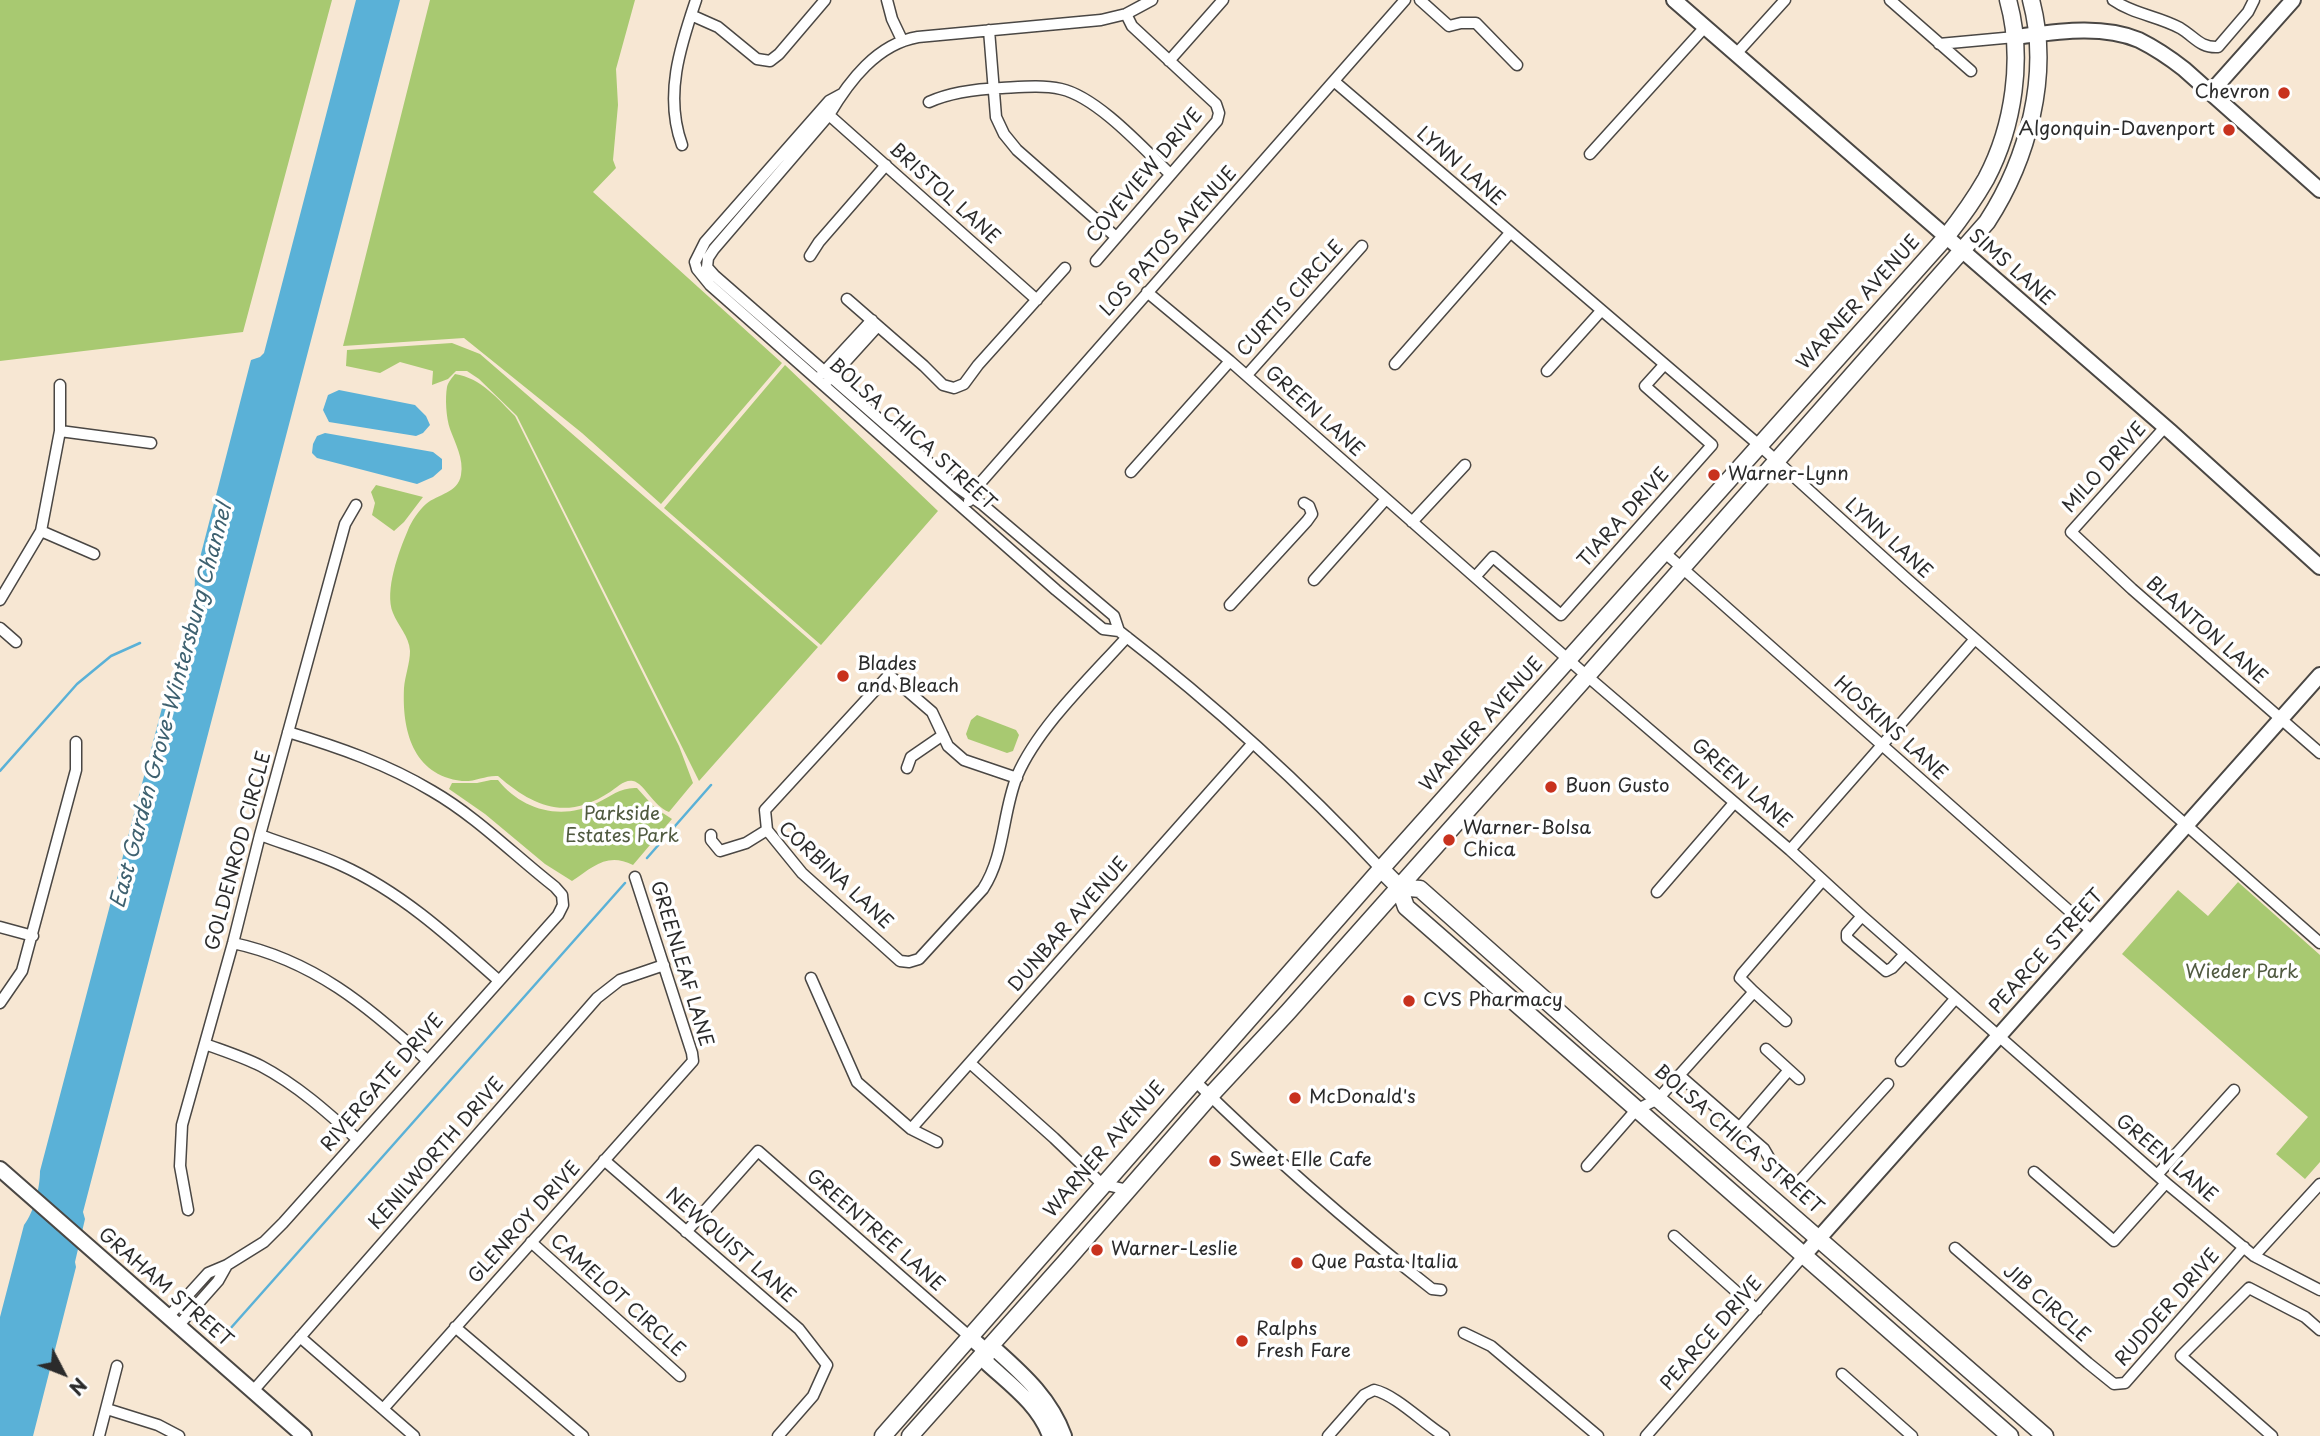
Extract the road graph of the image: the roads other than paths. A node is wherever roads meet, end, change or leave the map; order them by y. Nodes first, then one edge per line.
1 (696, 0) edge
2 (825, 0) edge
3 (887, 0) edge
4 (1152, 0) edge
5 (1223, 0) edge
6 (1405, 0) edge
7 (1420, 0) edge
8 (1674, 0) edge
9 (1785, 0) edge
10 (1890, 0) edge
11 (2008, 0) edge
12 (2031, 0) edge
13 (2113, 0) edge
14 (2254, 0) edge
15 (2293, 0) edge
16 (1126, 14) junction
17 (691, 15) junction
18 (1705, 27) junction
19 (989, 30) junction
20 (2037, 34) junction
21 (2015, 37) junction
22 (902, 40) junction
23 (1939, 44) junction
24 (1737, 54) junction
25 (1169, 61) junction
26 (1517, 65) dead end
27 (1971, 71) dead end
28 (1335, 82) junction
29 (994, 89) junction
30 (2211, 92) junction
31 (842, 94) junction
32 (929, 102) dead end
33 (829, 115) junction
34 (682, 145) dead end
35 (1590, 154) dead end
36 (886, 165) junction
37 (1170, 174) junction
38 (2320, 190) edge
39 (1510, 233) junction
40 (1116, 237) junction
41 (1946, 237) junction
42 (1362, 246) dead end
43 (1962, 251) junction
44 (810, 256) dead end
45 (1096, 261) dead end
46 (1065, 268) dead end
47 (1147, 292) junction
48 (847, 299) dead end
49 (1037, 300) junction
50 (1601, 311) junction
51 (875, 323) junction
52 (1230, 360) junction
53 (1395, 363) dead end
54 (1664, 365) junction
55 (1547, 371) dead end
56 (1247, 375) junction
57 (825, 378) junction
58 (60, 385) dead end
59 (2165, 427) junction
60 (60, 431) junction
61 (151, 443) dead end
62 (1759, 445) junction
63 (1777, 461) junction
64 (1465, 465) dead end
65 (1131, 472) dead end
66 (971, 496) junction
67 (1386, 499) junction
68 (1304, 503) dead end
69 (356, 505) dead end
70 (964, 510) junction
71 (1412, 522) junction
72 (41, 531) junction
73 (2071, 532) joint
74 (1664, 552) junction
75 (94, 554) dead end
76 (2320, 567) edge
77 (1683, 568) junction
78 (1475, 577) junction
79 (1314, 580) dead end
80 (0, 600) edge
81 (1230, 606) dead end
82 (0, 628) edge
83 (1123, 634) junction
84 (1975, 639) junction
85 (16, 642) dead end
86 (1570, 659) junction
87 (2320, 675) edge
88 (1587, 676) junction
89 (2280, 719) junction
90 (288, 732) junction
91 (943, 735) junction
92 (76, 742) dead end
93 (1253, 743) junction
94 (1881, 745) junction
95 (2320, 754) edge
96 (907, 768) dead end
97 (1017, 778) junction
98 (1734, 803) junction
99 (2186, 825) junction
100 (767, 830) junction
101 (260, 835) junction
102 (711, 835) dead end
103 (1790, 849) junction
104 (1381, 869) junction
105 (635, 877) dead end
106 (1822, 881) junction
107 (1399, 887) junction
108 (1657, 892) dead end
109 (1861, 916) junction
110 (0, 927) edge
111 (2092, 931) junction
112 (33, 936) junction
113 (233, 943) junction
114 (2320, 943) edge
115 (1905, 954) junction
116 (664, 965) junction
117 (811, 978) dead end
118 (498, 980) junction
119 (1753, 991) junction
120 (1955, 999) junction
121 (0, 1003) edge
122 (1558, 1012) junction
123 (1786, 1021) dead end
124 (1543, 1028) junction
125 (1998, 1037) junction
126 (205, 1044) junction
127 (1766, 1049) dead end
128 (427, 1060) junction
129 (693, 1061) joint
130 (1900, 1061) dead end
131 (971, 1063) junction
132 (1790, 1070) junction
133 (1679, 1075) junction
134 (1799, 1079) dead end
135 (1194, 1080) junction
136 (1888, 1084) dead end
137 (2234, 1090) dead end
138 (1210, 1096) junction
139 (1658, 1099) junction
140 (1636, 1110) junction
141 (1739, 1128) junction
142 (911, 1129) junction
143 (357, 1139) junction
144 (937, 1142) dead end
145 (604, 1160) junction
146 (1587, 1166) dead end
147 (0, 1169) edge
148 (2034, 1172) dead end
149 (2157, 1175) junction
150 (2166, 1183) junction
151 (1102, 1184) junction
152 (2320, 1184) edge
153 (1128, 1190) junction
154 (188, 1210) dead end
155 (686, 1232) junction
156 (1674, 1236) dead end
157 (1819, 1238) junction
158 (531, 1242) junction
159 (2244, 1247) junction
160 (1955, 1248) dead end
161 (1804, 1255) junction
162 (2254, 1256) junction
163 (1441, 1290) dead end
164 (2320, 1290) edge
165 (1757, 1310) junction
166 (174, 1321) junction
167 (455, 1327) junction
168 (2320, 1330) edge
169 (1464, 1333) dead end
170 (300, 1337) junction
171 (970, 1337) junction
172 (986, 1350) junction
173 (117, 1366) dead end
174 (1842, 1374) dead end
175 (680, 1376) dead end
176 (2114, 1384) joint
177 (253, 1391) junction
178 (107, 1409) junction
179 (383, 1409) junction
180 (99, 1436) edge
181 (179, 1436) edge
182 (304, 1436) edge
183 (414, 1436) edge
184 (583, 1436) edge
185 (778, 1436) edge
186 (883, 1436) edge
187 (910, 1436) edge
188 (1051, 1436) edge
189 (1064, 1436) edge
190 (1328, 1436) edge
191 (1444, 1436) edge
192 (1598, 1436) edge
193 (1646, 1436) edge
194 (1912, 1436) edge
195 (2010, 1436) edge
196 (2045, 1436) edge
197 (2272, 1436) edge

1 - 17 street
2 - 17 street
3 - 22 street
4 - 16 street
5 - 25 street
6 - 28 street, LOS PATOS AVENUE
7 - 26 street
8 - 18 street, SIMS LANE
9 - 24 street
10 - 23 street
11 - 21 main road, WARNER AVENUE
12 - 20 main road
13 - 14 street
15 - 30 street
16 - 19 street
16 - 25 street
17 - 34 street
18 - 24 street, SIMS LANE
18 - 35 street
19 - 22 street
19 - 29 street
20 - 21 street
20 - 30 street
20 - 43 main road
21 - 23 street
21 - 41 main road, WARNER AVENUE
22 - 31 street
23 - 27 street
24 - 41 street, SIMS LANE
25 - 37 street, COVEVIEW DRIVE
28 - 39 street, LYNN LANE
28 - 47 street, LOS PATOS AVENUE
29 - 32 street
29 - 37 street
29 - 40 street
30 - 38 street
31 - 33 street
31 - 57 street, BOLSA CHICA STREET
33 - 36 street, BRISTOL LANE
33 - 57 street, BOLSA CHICA STREET
36 - 44 street
36 - 49 street, BRISTOL LANE
37 - 40 street, COVEVIEW DRIVE
39 - 50 street, LYNN LANE
39 - 53 street
40 - 45 street, COVEVIEW DRIVE
41 - 43 street, SIMS LANE
41 - 62 main road, WARNER AVENUE
42 - 56 street, CURTIS CIRCLE
43 - 59 street, SIMS LANE
43 - 63 main road
46 - 49 street
47 - 52 street, GREEN LANE
47 - 66 street, LOS PATOS AVENUE
48 - 51 street
49 - 51 street
50 - 54 street, LYNN LANE
50 - 55 street
51 - 57 street
52 - 56 street, GREEN LANE
52 - 65 street
54 - 62 street, LYNN LANE
54 - 78 street, TIARA DRIVE
56 - 67 street, GREEN LANE
57 - 66 street, BOLSA CHICA STREET
57 - 70 street, BOLSA CHICA STREET
58 - 60 street
59 - 73 street, MILO DRIVE
59 - 76 street, SIMS LANE
60 - 61 street
60 - 72 street
62 - 63 street, LYNN LANE
62 - 74 main road, WARNER AVENUE
63 - 77 main road
63 - 84 street, LYNN LANE
64 - 71 street
66 - 70 street, LOS PATOS AVENUE
66 - 83 street, BOLSA CHICA STREET
67 - 71 street, GREEN LANE
67 - 79 street
68 - 81 street
69 - 90 street, GOLDENROD CIRCLE
70 - 83 street, BOLSA CHICA STREET
71 - 78 street, GREEN LANE
72 - 75 street
72 - 80 street
73 - 89 street, BLANTON LANE
74 - 77 street, HOSKINS LANE
74 - 86 main road, WARNER AVENUE
77 - 88 main road
77 - 94 street, HOSKINS LANE
78 - 86 street, GREEN LANE
82 - 85 street
83 - 93 street, BOLSA CHICA STREET
83 - 97 street
84 - 94 street
84 - 99 street, LYNN LANE
86 - 88 street, GREEN LANE
86 - 104 main road, WARNER AVENUE
87 - 89 street, PEARCE STREET
88 - 98 street, GREEN LANE
88 - 107 main road
89 - 95 street, BLANTON LANE
89 - 99 street, PEARCE STREET
90 - 101 street, GOLDENROD CIRCLE
90 - 118 street, RIVERGATE DRIVE
91 - 96 street
91 - 97 street
91 - 100 street
92 - 112 street
93 - 104 street, BOLSA CHICA STREET
93 - 131 street, DUNBAR AVENUE
94 - 103 street
94 - 111 street, HOSKINS LANE
97 - 100 street, CORBINA LANE
98 - 103 street, GREEN LANE
98 - 108 street
99 - 111 street, PEARCE STREET
99 - 114 street, LYNN LANE
100 - 102 street, CORBINA LANE
101 - 113 street, GOLDENROD CIRCLE
101 - 118 street
103 - 106 street, GREEN LANE
104 - 107 main road, BOLSA CHICA STREET
104 - 135 main road, WARNER AVENUE
105 - 116 street, GREENLEAF LANE
106 - 109 street, GREEN LANE
106 - 119 street
107 - 122 main road, BOLSA CHICA STREET
107 - 124 main road, BOLSA CHICA STREET
107 - 138 main road
109 - 115 street, GREEN LANE
109 - 115 street
110 - 112 street
111 - 125 street, PEARCE STREET
112 - 121 street
113 - 126 street, GOLDENROD CIRCLE
113 - 128 street
115 - 120 street, GREEN LANE
116 - 129 street, GREENLEAF LANE
116 - 170 street, KENILWORTH DRIVE
117 - 142 street
118 - 128 street, RIVERGATE DRIVE
119 - 123 street
119 - 133 street
120 - 125 street, GREEN LANE
120 - 130 street
122 - 124 main road
122 - 139 main road, BOLSA CHICA STREET
124 - 140 main road, BOLSA CHICA STREET
125 - 149 street, GREEN LANE
125 - 157 street, PEARCE STREET
126 - 143 street
126 - 154 street, GOLDENROD CIRCLE
127 - 132 street
128 - 143 street, RIVERGATE DRIVE
129 - 145 street, GLENROY DRIVE
131 - 142 street, DUNBAR AVENUE
131 - 151 street
132 - 134 street
132 - 141 street
133 - 139 street
133 - 141 street
135 - 138 street
135 - 151 main road, WARNER AVENUE
136 - 141 street
137 - 149 street
138 - 153 main road
138 - 163 street
139 - 140 street
139 - 157 main road, BOLSA CHICA STREET
140 - 146 street
140 - 161 main road, BOLSA CHICA STREET
142 - 144 street
143 - 166 street, RIVERGATE DRIVE
145 - 155 street, NEWQUIST LANE
145 - 158 street, GLENROY DRIVE
147 - 166 street, GRAHAM STREET
148 - 150 street
149 - 150 street, GREEN LANE
150 - 159 street, GREEN LANE
151 - 153 street
151 - 171 main road, WARNER AVENUE
152 - 162 street
153 - 172 main road
155 - 171 street, GREENTREE LANE
155 - 185 street, NEWQUIST LANE
156 - 165 street
157 - 161 street, PEARCE STREET
157 - 196 main road, BOLSA CHICA STREET
158 - 167 street, GLENROY DRIVE
158 - 175 street, CAMELOT CIRCLE
159 - 162 street, GREEN LANE
159 - 176 street, RUDDER DRIVE
160 - 176 street, JIB CIRCLE
161 - 165 street, PEARCE DRIVE
161 - 195 main road, BOLSA CHICA STREET
162 - 164 street, GREEN LANE
165 - 193 street, PEARCE DRIVE
166 - 177 street, GRAHAM STREET
167 - 179 street, GLENROY DRIVE
167 - 184 street
168 - 197 street
169 - 192 street
170 - 177 street, KENILWORTH DRIVE
170 - 179 street
171 - 172 street
171 - 186 main road, WARNER AVENUE
172 - 187 main road
172 - 188 street
172 - 189 street
173 - 178 street
174 - 194 street
177 - 182 street, GRAHAM STREET
178 - 180 street
178 - 181 street
179 - 183 street
190 - 191 street

